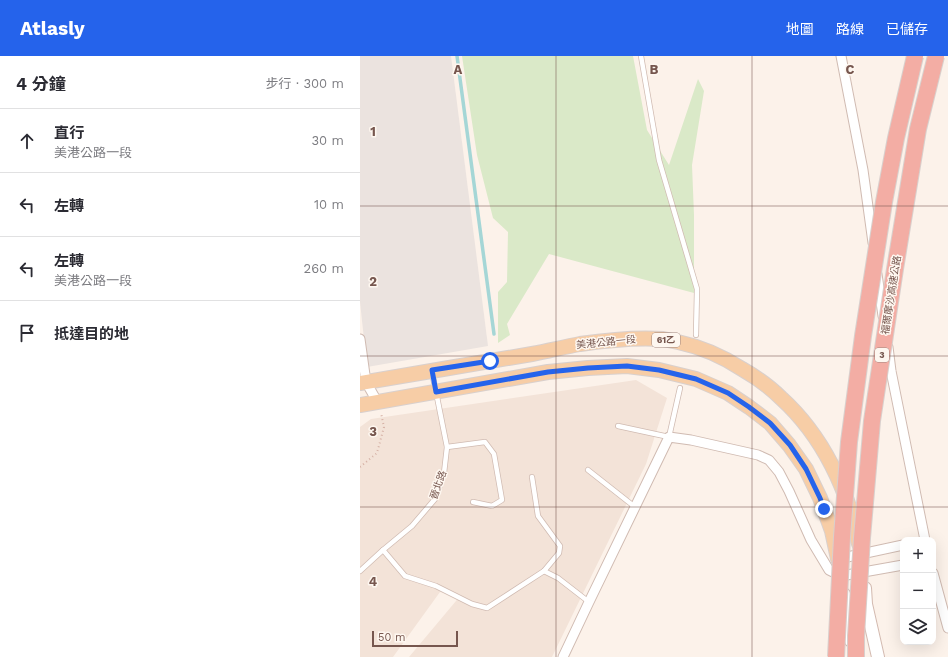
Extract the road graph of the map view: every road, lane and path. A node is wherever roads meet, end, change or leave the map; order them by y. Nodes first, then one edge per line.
1 (641, 56) edge
2 (841, 56) edge
3 (914, 56) edge
4 (936, 56) edge
5 (696, 335) dead end
6 (360, 339) edge
7 (432, 370) junction
8 (363, 382) edge
9 (680, 388) dead end
10 (436, 392) junction
11 (378, 402) junction
12 (360, 406) edge
13 (618, 426) dead end
14 (670, 437) junction
15 (447, 447) junction
16 (360, 467) edge
17 (588, 470) dead end
18 (532, 477) dead end
19 (473, 502) dead end
20 (635, 507) junction
21 (923, 537) edge
22 (900, 546) edge
23 (383, 550) junction
24 (861, 555) junction
25 (833, 565) junction
26 (900, 566) edge
27 (360, 571) edge
28 (544, 572) junction
29 (863, 573) junction
30 (841, 576) junction
31 (936, 584) edge
32 (588, 602) junction
33 (948, 628) edge
34 (563, 657) edge
35 (836, 657) edge
36 (855, 657) edge
37 (878, 657) edge

1 - 5 lane
2 - 21 street
3 - 35 highway, 3, bridge
4 - 36 highway, 福爾摩沙高速公路 / 3, bridge
6 - 8 street
7 - 8 main road, 美港公路一段 / 61乙
7 - 10 lane, 晉北路
7 - 24 main road, 美港公路一段 / 61乙
8 - 11 street
9 - 14 lane
10 - 11 main road
10 - 15 lane, 晉北路
10 - 25 main road
11 - 12 main road
11 - 16 path
13 - 14 lane
14 - 20 street
14 - 25 street
15 - 19 lane
15 - 23 lane, 晉北路
17 - 20 lane
18 - 28 lane
20 - 32 street
22 - 24 street
23 - 27 lane, 晉北路
23 - 28 lane
24 - 25 street
24 - 29 street
25 - 30 street
26 - 29 street
28 - 32 lane
29 - 30 street
29 - 37 street
30 - 36 street
31 - 33 street
32 - 34 street

